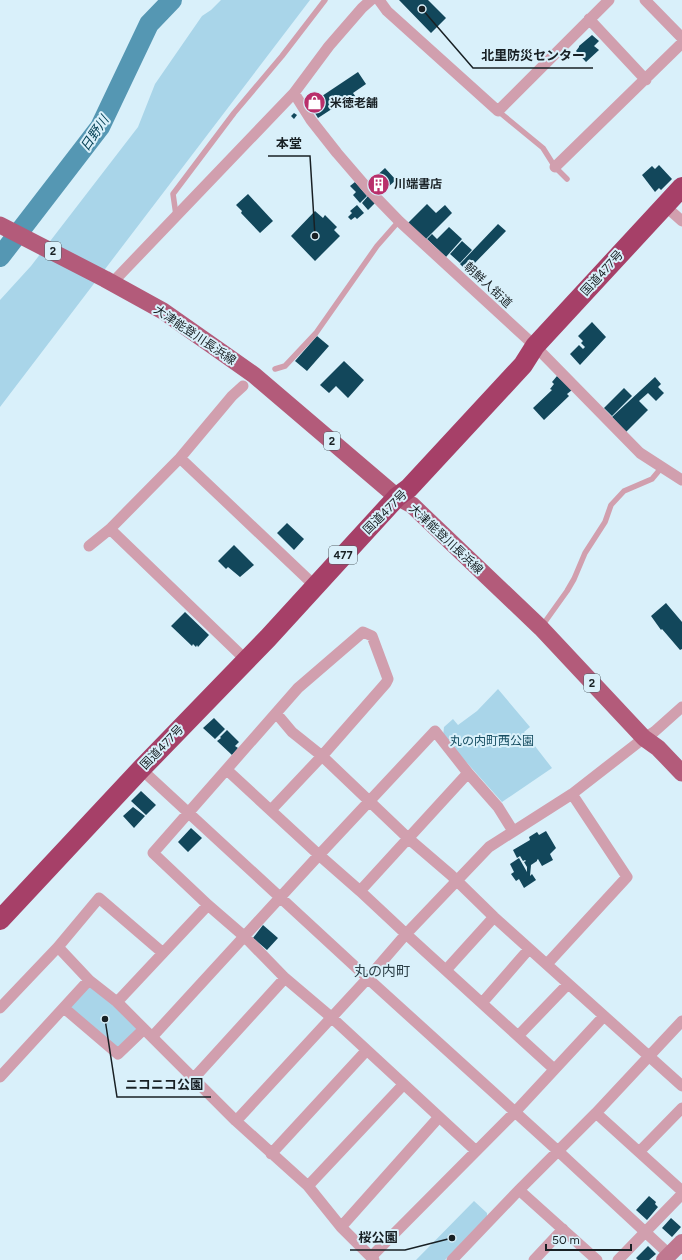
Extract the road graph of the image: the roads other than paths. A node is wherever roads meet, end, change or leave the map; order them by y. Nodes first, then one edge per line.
1 (325, 0) edge
2 (371, 0) edge
3 (379, 0) edge
4 (609, 0) edge
5 (645, 0) edge
6 (589, 19) junction
7 (682, 38) edge
8 (682, 43) edge
9 (646, 80) junction
10 (294, 93) junction
11 (498, 111) junction
12 (555, 167) junction
13 (567, 179) dead end
14 (682, 187) edge
15 (664, 205) junction
16 (176, 215) junction
17 (399, 221) junction
18 (682, 221) edge
19 (0, 225) edge
20 (108, 281) junction
21 (535, 346) junction
22 (275, 369) dead end
23 (243, 386) dead end
24 (180, 458) junction
25 (662, 467) junction
26 (682, 480) edge
27 (398, 497) junction
28 (110, 529) junction
29 (88, 546) dead end
30 (315, 586) junction
31 (541, 628) junction
32 (246, 660) junction
33 (682, 707) edge
34 (276, 713) junction
35 (644, 738) junction
36 (322, 756) junction
37 (141, 769) junction
38 (227, 770) junction
39 (468, 773) junction
40 (682, 773) edge
41 (572, 794) junction
42 (369, 802) junction
43 (271, 810) junction
44 (188, 813) junction
45 (513, 831) junction
46 (408, 839) junction
47 (319, 855) junction
48 (456, 881) junction
49 (360, 891) junction
50 (280, 897) junction
51 (208, 905) junction
52 (494, 917) junction
53 (0, 920) edge
54 (406, 934) junction
55 (244, 937) junction
56 (58, 947) junction
57 (530, 949) junction
58 (162, 953) junction
59 (547, 964) junction
60 (446, 970) junction
61 (285, 978) junction
62 (368, 978) junction
63 (89, 980) junction
64 (568, 984) junction
65 (118, 1002) junction
66 (482, 1003) junction
67 (0, 1008) edge
68 (64, 1008) junction
69 (604, 1016) junction
70 (331, 1017) junction
71 (682, 1021) edge
72 (144, 1029) junction
73 (518, 1036) junction
74 (152, 1037) junction
75 (366, 1051) junction
76 (648, 1056) junction
77 (554, 1069) junction
78 (0, 1077) edge
79 (194, 1078) junction
80 (403, 1085) junction
81 (682, 1086) edge
82 (682, 1108) edge
83 (515, 1112) junction
84 (596, 1113) junction
85 (439, 1117) junction
86 (236, 1121) junction
87 (475, 1150) junction
88 (558, 1151) junction
89 (640, 1151) junction
90 (271, 1154) junction
91 (308, 1186) junction
92 (518, 1190) junction
93 (682, 1191) edge
94 (682, 1194) edge
95 (341, 1226) junction
96 (563, 1229) junction
97 (645, 1232) junction
98 (682, 1242) edge
99 (667, 1257) edge
100 (372, 1259) edge
101 (452, 1260) edge
102 (534, 1260) edge
103 (597, 1260) edge
104 (618, 1260) edge

1 - 16 lane
2 - 10 street
3 - 11 street
4 - 6 street
5 - 7 street
6 - 9 street
6 - 11 street
8 - 9 street
9 - 12 street
10 - 16 street
10 - 17 street, 朝鮮人街道
11 - 12 lane
12 - 13 lane
14 - 15 highway, 国道477号 / 477
15 - 18 street
15 - 21 highway, 国道477号 / 477
16 - 20 street
17 - 21 street, 朝鮮人街道
17 - 22 lane
19 - 20 main road, 大津能登川長浜線 / 2
20 - 27 main road, 大津能登川長浜線 / 2
21 - 25 street, 朝鮮人街道
21 - 27 highway, 国道477号 / 477
23 - 24 street
24 - 28 street
24 - 30 street
25 - 26 street, 朝鮮人街道
25 - 31 lane
27 - 30 highway, 国道477号 / 477
27 - 31 main road, 大津能登川長浜線 / 2
28 - 29 street
28 - 32 street
30 - 32 highway, 国道477号 / 477
31 - 35 main road, 大津能登川長浜線 / 2
32 - 37 highway, 国道477号 / 477
33 - 35 street
34 - 36 street
34 - 36 street
34 - 38 street
35 - 40 main road, 大津能登川長浜線 / 2
35 - 41 street
36 - 42 street
36 - 43 street
37 - 44 street
37 - 53 highway, 国道477号 / 477
38 - 43 street
38 - 44 street
39 - 42 street
39 - 45 street
39 - 46 street
41 - 45 street
41 - 59 street
42 - 46 street
42 - 47 street
43 - 47 street
44 - 50 street
44 - 51 street
45 - 48 street
46 - 48 street
46 - 49 street
47 - 49 street
47 - 50 street
48 - 52 street
48 - 54 street
49 - 54 street
50 - 55 street
50 - 62 street
51 - 55 street
51 - 58 street
52 - 57 street
52 - 60 street
54 - 60 street
54 - 62 street
55 - 61 street
55 - 74 street
56 - 58 street
56 - 63 street
56 - 67 street
57 - 59 street
57 - 66 street
58 - 65 street
59 - 64 street
60 - 66 street
61 - 70 street
61 - 79 street
62 - 70 street
62 - 83 street
63 - 65 street
63 - 68 street
64 - 69 street
64 - 73 street
65 - 72 street
66 - 73 street
68 - 72 street
68 - 78 street
69 - 76 street
69 - 77 street
70 - 75 street
70 - 86 street
71 - 76 street
72 - 74 street
73 - 77 street
74 - 79 street
75 - 80 street
75 - 90 street
76 - 81 street
76 - 84 street
77 - 83 street
79 - 86 street
80 - 85 street
80 - 91 street
82 - 89 street
83 - 87 street
83 - 88 street
84 - 88 street
84 - 89 street
85 - 87 street
85 - 95 street
86 - 90 street
87 - 100 street
88 - 92 street
88 - 97 street
89 - 93 street
90 - 91 street
91 - 95 street
92 - 96 street
92 - 101 street
94 - 97 street
95 - 100 street
96 - 102 street
96 - 103 street
97 - 99 street
97 - 104 street
98 - 99 street

